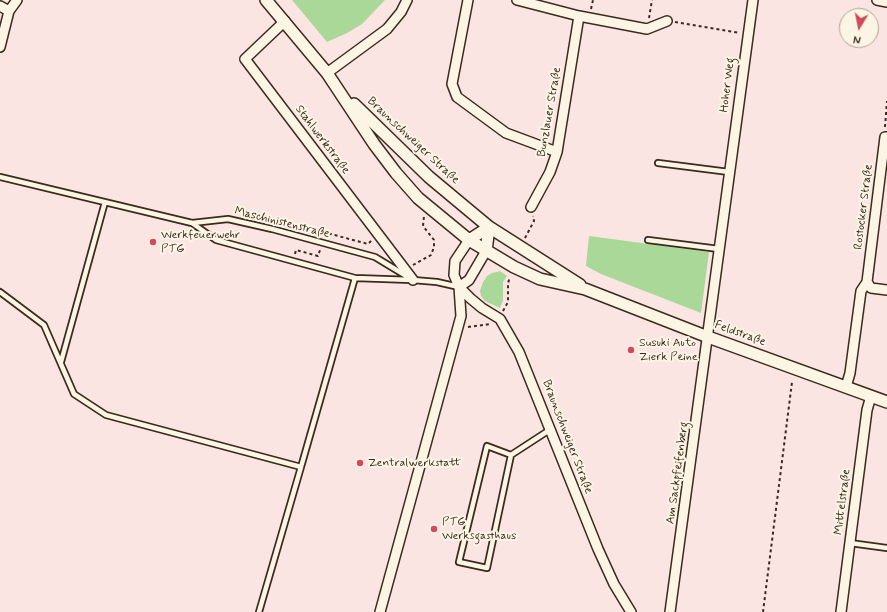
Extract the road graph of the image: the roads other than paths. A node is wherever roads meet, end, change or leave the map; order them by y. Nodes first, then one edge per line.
1 (17, 0) edge
2 (266, 0) edge
3 (408, 0) edge
4 (468, 0) edge
5 (518, 0) edge
6 (753, 0) edge
7 (877, 0) edge
8 (887, 2) edge
9 (0, 6) edge
10 (9, 12) junction
11 (579, 16) junction
12 (285, 21) junction
13 (667, 21) road end
14 (0, 47) edge
15 (327, 73) junction
16 (339, 89) junction
17 (886, 137) edge
18 (557, 152) junction
19 (658, 163) dead end
20 (729, 172) junction
21 (0, 177) edge
22 (105, 202) junction
23 (531, 207) road end
24 (192, 222) junction
25 (489, 227) junction
26 (469, 240) junction
27 (648, 240) dead end
28 (719, 248) junction
29 (486, 251) junction
30 (355, 278) junction
31 (413, 280) junction
32 (867, 282) junction
33 (459, 287) junction
34 (585, 289) junction
35 (887, 290) edge
36 (0, 292) edge
37 (708, 337) junction
38 (60, 363) junction
39 (846, 387) junction
40 (871, 396) junction
41 (887, 402) edge
42 (551, 429) junction
43 (511, 455) junction
44 (301, 467) junction
45 (850, 543) junction
46 (887, 548) edge
47 (259, 612) edge
48 (380, 612) edge
49 (631, 612) edge
50 (670, 612) edge
51 (841, 612) edge

1 - 10 street
2 - 12 street, Braunschweiger Straße
3 - 15 street
4 - 18 street
5 - 11 street
6 - 20 street, Hoher Weg
7 - 8 street
9 - 10 street
10 - 14 street
11 - 13 street
11 - 18 street, Bunzlauer Straße
12 - 15 street, Braunschweiger Straße
12 - 31 street, Stahlwerkstraße
15 - 16 street, Braunschweiger Straße
16 - 25 street, Braunschweiger Straße
16 - 26 street, Braunschweiger Straße
17 - 32 street, Rostocker Straße
18 - 23 street, Bunzlauer Straße
19 - 20 lane
20 - 28 street, Hoher Weg
21 - 22 lane, Maschinistenstraße
22 - 24 lane, Maschinistenstraße
22 - 38 lane
24 - 30 lane
24 - 31 lane, Maschinistenstraße
25 - 26 street
25 - 29 street
25 - 34 street, Feldstraße
26 - 29 street, Braunschweiger Straße
26 - 33 street
27 - 28 lane
28 - 37 street, Hoher Weg
29 - 33 street
29 - 34 street, Feldstraße
30 - 31 lane
30 - 44 lane
31 - 33 lane, Maschinistenstraße
32 - 35 street
32 - 39 street, Rostocker Straße
33 - 42 street, Braunschweiger Straße
33 - 48 street
34 - 37 street, Feldstraße
36 - 38 lane
37 - 39 street, Feldstraße
37 - 50 street, Am Sackpfeifenberg
38 - 44 lane
39 - 40 street, Feldstraße
40 - 41 street, Feldstraße
40 - 45 street, Mittelstraße
42 - 43 lane
42 - 49 street, Braunschweiger Straße
43 - 43 lane
44 - 47 lane
45 - 46 lane
45 - 51 street, Mittelstraße

